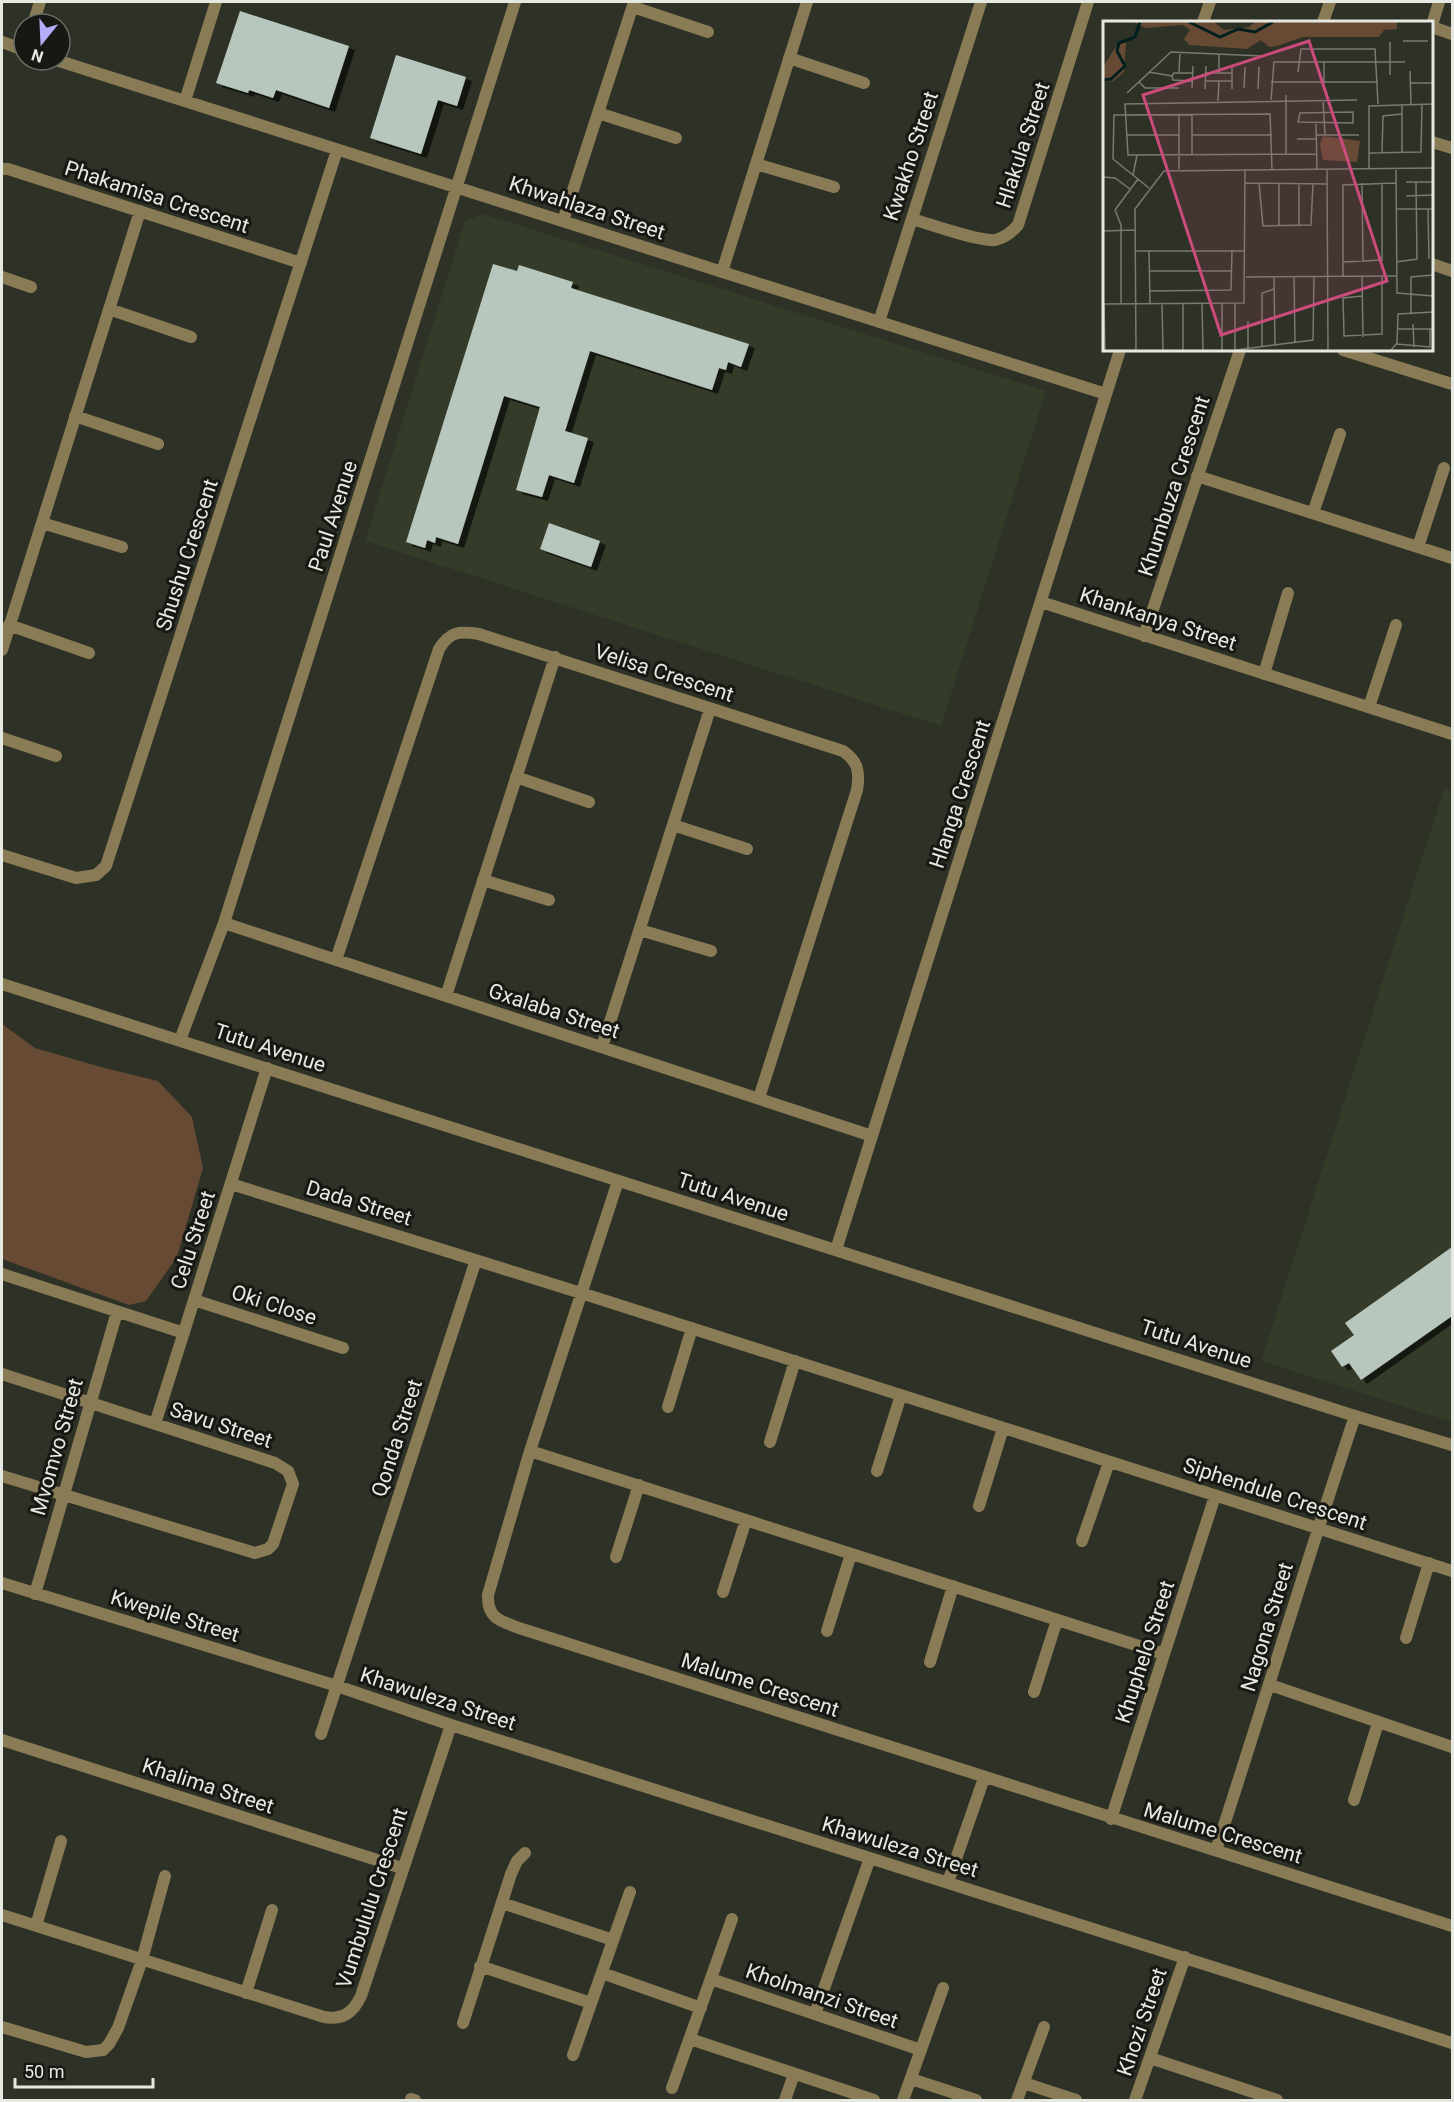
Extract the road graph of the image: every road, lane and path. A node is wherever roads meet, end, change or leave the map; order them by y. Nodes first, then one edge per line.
1 (216, 2) edge
2 (515, 2) edge
3 (807, 2) edge
4 (981, 2) edge
5 (1088, 2) edge
6 (1210, 2) edge
7 (1330, 2) edge
8 (1439, 2) edge
9 (633, 4) edge
10 (1203, 21) edge
11 (1323, 21) edge
12 (1433, 21) edge
13 (1433, 27) edge
14 (708, 32) dead end
15 (1452, 34) edge
16 (789, 58) junction
17 (72, 65) edge
18 (864, 83) dead end
19 (185, 101) junction
20 (598, 113) junction
21 (676, 138) dead end
22 (1433, 143) edge
23 (1452, 148) edge
24 (337, 150) junction
25 (756, 164) junction
26 (2, 169) edge
27 (834, 187) dead end
28 (457, 188) junction
29 (140, 212) junction
30 (912, 219) junction
31 (563, 221) junction
32 (301, 263) junction
33 (1433, 265) edge
34 (1452, 271) edge
35 (722, 272) junction
36 (2, 277) edge
37 (31, 287) dead end
38 (109, 309) junction
39 (879, 322) junction
40 (191, 337) dead end
41 (1120, 351) edge
42 (1240, 351) edge
43 (1347, 351) edge
44 (1452, 384) edge
45 (1106, 394) junction
46 (75, 417) junction
47 (1340, 434) dead end
48 (158, 444) dead end
49 (1444, 468) dead end
50 (1197, 476) junction
51 (1313, 513) junction
52 (42, 523) junction
53 (122, 547) dead end
54 (1418, 547) junction
55 (1452, 558) edge
56 (1288, 593) dead end
57 (1041, 602) junction
58 (1396, 625) dead end
59 (9, 626) junction
60 (1144, 636) junction
61 (2, 650) edge
62 (89, 653) dead end
63 (555, 657) junction
64 (1263, 674) junction
65 (1369, 707) junction
66 (710, 709) junction
67 (1452, 734) edge
68 (2, 738) edge
69 (56, 756) dead end
70 (516, 777) junction
71 (589, 802) dead end
72 (673, 825) junction
73 (747, 849) dead end
74 (2, 855) edge
75 (483, 880) junction
76 (549, 900) dead end
77 (224, 923) junction
78 (640, 930) junction
79 (711, 951) dead end
80 (336, 960) junction
81 (2, 984) edge
82 (446, 996) junction
83 (180, 1040) junction
84 (602, 1047) junction
85 (267, 1068) junction
86 (759, 1098) junction
87 (872, 1136) junction
88 (618, 1181) junction
89 (231, 1184) junction
90 (836, 1250) junction
91 (476, 1260) junction
92 (2, 1274) edge
93 (581, 1293) junction
94 (194, 1300) junction
95 (117, 1312) junction
96 (692, 1328) junction
97 (184, 1333) junction
98 (343, 1348) dead end
99 (795, 1361) junction
100 (2, 1374) edge
101 (901, 1395) junction
102 (91, 1402) junction
103 (669, 1407) dead end
104 (1354, 1416) junction
105 (155, 1424) junction
106 (1004, 1428) junction
107 (770, 1442) dead end
108 (1452, 1445) edge
109 (530, 1451) junction
110 (1109, 1462) junction
111 (877, 1471) dead end
112 (2, 1476) edge
113 (639, 1485) junction
114 (63, 1496) junction
115 (1215, 1496) junction
116 (979, 1506) dead end
117 (746, 1520) junction
118 (1318, 1528) junction
119 (1082, 1541) dead end
120 (851, 1554) junction
121 (616, 1557) dead end
122 (1428, 1563) junction
123 (1452, 1571) edge
124 (2, 1583) edge
125 (954, 1586) junction
126 (723, 1592) dead end
127 (35, 1594) junction
128 (1057, 1620) junction
129 (827, 1631) dead end
130 (1406, 1638) dead end
131 (1164, 1654) junction
132 (930, 1662) dead end
133 (1270, 1685) junction
134 (337, 1686) junction
135 (1034, 1692) dead end
136 (1378, 1723) junction
137 (451, 1725) junction
138 (321, 1734) dead end
139 (2, 1740) edge
140 (1452, 1747) edge
141 (984, 1778) junction
142 (1354, 1800) dead end
143 (1112, 1819) junction
144 (62, 1841) dead end
145 (1216, 1850) junction
146 (525, 1853) dead end
147 (870, 1858) junction
148 (402, 1868) junction
149 (165, 1876) dead end
150 (948, 1882) junction
151 (630, 1892) dead end
152 (502, 1903) junction
153 (272, 1910) dead end
154 (2, 1915) edge
155 (732, 1918) dead end
156 (36, 1926) junction
157 (1452, 1926) edge
158 (613, 1940) junction
159 (1185, 1957) junction
160 (142, 1960) junction
161 (480, 1966) junction
162 (602, 1973) junction
163 (711, 1979) junction
164 (943, 1988) dead end
165 (246, 1993) junction
166 (591, 2004) junction
167 (701, 2008) junction
168 (815, 2014) junction
169 (464, 2023) dead end
170 (2, 2027) edge
171 (1044, 2027) dead end
172 (690, 2039) junction
173 (1452, 2043) edge
174 (921, 2050) junction
175 (573, 2055) dead end
176 (1150, 2058) junction
177 (794, 2074) junction
178 (911, 2079) junction
179 (1023, 2083) junction
180 (672, 2088) dead end
181 (785, 2100) edge
182 (874, 2100) edge
183 (903, 2100) edge
184 (976, 2100) edge
185 (1017, 2100) edge
186 (1076, 2100) edge
187 (1135, 2100) edge
188 (1277, 2100) edge

1 - 19 street
2 - 28 street, Paul Avenue
3 - 16 street
4 - 30 street, Kwakho Street
5 - 30 street, Hlakula Street
6 - 10 street
7 - 11 street
8 - 12 street
9 - 14 street
9 - 20 street
13 - 15 street
16 - 18 street
16 - 25 street
17 - 19 street, Khwahlaza Street
19 - 24 street, Khwahlaza Street
20 - 21 street
20 - 31 street
22 - 23 street
24 - 28 street, Khwahlaza Street
24 - 32 street, Shushu Crescent
25 - 27 street
25 - 35 street
26 - 29 street, Phakamisa Crescent
28 - 31 street, Khwahlaza Street
28 - 77 street, Paul Avenue
29 - 32 street, Phakamisa Crescent
29 - 38 street
30 - 39 street, Kwakho Street
31 - 35 street, Khwahlaza Street
32 - 74 street, Shushu Crescent
33 - 34 street
35 - 39 street, Khwahlaza Street
36 - 37 street
38 - 40 street
38 - 46 street
39 - 45 street, Khwahlaza Street
41 - 45 street, Hlanga Crescent
42 - 50 street, Khumbuza Crescent
43 - 44 street
45 - 57 street, Hlanga Crescent
46 - 48 street
46 - 52 street
47 - 51 street
49 - 54 street
50 - 51 street
50 - 60 street, Khumbuza Crescent
51 - 54 street
52 - 53 street
52 - 59 street
54 - 55 street
56 - 64 street
57 - 60 street, Khankanya Street
57 - 87 street, Hlanga Crescent
58 - 65 street
59 - 61 street
59 - 62 street
60 - 64 street, Khankanya Street
63 - 66 street, Velisa Crescent
63 - 70 street
63 - 80 street, Velisa Crescent
64 - 65 street, Khankanya Street
65 - 67 street, Khankanya Street
66 - 72 street
66 - 86 street, Velisa Crescent
68 - 69 street
70 - 71 street
70 - 75 street
72 - 73 street
72 - 78 street
75 - 76 street
75 - 82 street
77 - 80 street, Gxalaba Street
77 - 83 street, Paul Avenue
78 - 79 street
78 - 84 street
80 - 82 street, Gxalaba Street
81 - 83 street, Tutu Avenue
82 - 84 street, Gxalaba Street
83 - 85 street, Tutu Avenue
84 - 86 street, Gxalaba Street
85 - 88 street, Tutu Avenue
85 - 89 street, Celu Street
86 - 87 street, Gxalaba Street
87 - 90 street, Hlanga Crescent
88 - 90 street, Tutu Avenue
88 - 93 street, Malume Crescent
89 - 91 street, Dada Street
89 - 94 street, Celu Street
90 - 104 street, Tutu Avenue
91 - 93 street
91 - 134 street, Qonda Street
92 - 95 street
93 - 96 street, Siphendule Crescent
93 - 109 street, Malume Crescent
94 - 97 street, Celu Street
94 - 98 street, Oki Close
95 - 97 street
95 - 102 street, Mvomvo Street
96 - 99 street, Siphendule Crescent
96 - 103 street
97 - 105 street, Celu Street
99 - 101 street, Siphendule Crescent
99 - 107 street
100 - 102 street, Savu Street
101 - 106 street, Siphendule Crescent
101 - 111 street
102 - 105 street, Savu Street
102 - 114 street, Mvomvo Street
104 - 108 street, Tutu Avenue
104 - 118 street, Nagona Street
105 - 114 street, Savu Street
106 - 110 street, Siphendule Crescent
106 - 116 street
109 - 113 street
109 - 141 street, Malume Crescent
110 - 115 street, Siphendule Crescent
110 - 119 street
112 - 114 street, Savu Street
113 - 117 street
113 - 121 street
114 - 127 street, Mvomvo Street
115 - 118 street, Siphendule Crescent
115 - 131 street, Khuphelo Street
117 - 120 street
117 - 126 street
118 - 122 street, Siphendule Crescent
118 - 133 street, Nagona Street
120 - 125 street
120 - 129 street
122 - 123 street, Siphendule Crescent
122 - 130 street
124 - 127 street, Kwepile Street
125 - 128 street
125 - 132 street
127 - 134 street, Kwepile Street
128 - 131 street
128 - 135 street
131 - 143 street, Khuphelo Street
133 - 136 street
133 - 145 street, Nagona Street
134 - 137 street, Khawuleza Street
134 - 138 street, Qonda Street
136 - 140 street
136 - 142 street
137 - 147 street, Khawuleza Street
137 - 148 street, Vumbululu Crescent
139 - 148 street, Khalima Street
141 - 143 street, Malume Crescent
141 - 150 street
143 - 145 street, Malume Crescent
144 - 156 street
145 - 157 street, Malume Crescent
146 - 152 street
147 - 150 street, Khawuleza Street
147 - 168 street
148 - 165 street, Vumbululu Crescent
149 - 160 street
150 - 159 street, Khawuleza Street
151 - 158 street
152 - 158 street
152 - 161 street
153 - 165 street
154 - 156 street, Vumbululu Crescent
155 - 163 street, Kholmanzi Street
156 - 160 street, Vumbululu Crescent
158 - 162 street
159 - 173 street, Khawuleza Street
159 - 176 street, Khozi Street
160 - 165 street, Vumbululu Crescent
160 - 170 street
161 - 166 street
161 - 169 street
162 - 166 street
162 - 167 street
163 - 167 street, Kholmanzi Street
163 - 168 street, Kholmanzi Street
164 - 174 street, Kholmanzi Street
166 - 175 street
167 - 172 street, Kholmanzi Street
168 - 174 street, Kholmanzi Street
171 - 179 street
172 - 177 street
172 - 180 street, Kholmanzi Street
174 - 178 street, Kholmanzi Street
176 - 187 street, Khozi Street
176 - 188 street
177 - 181 street
177 - 182 street
178 - 183 street, Kholmanzi Street
178 - 184 street
179 - 185 street
179 - 186 street

